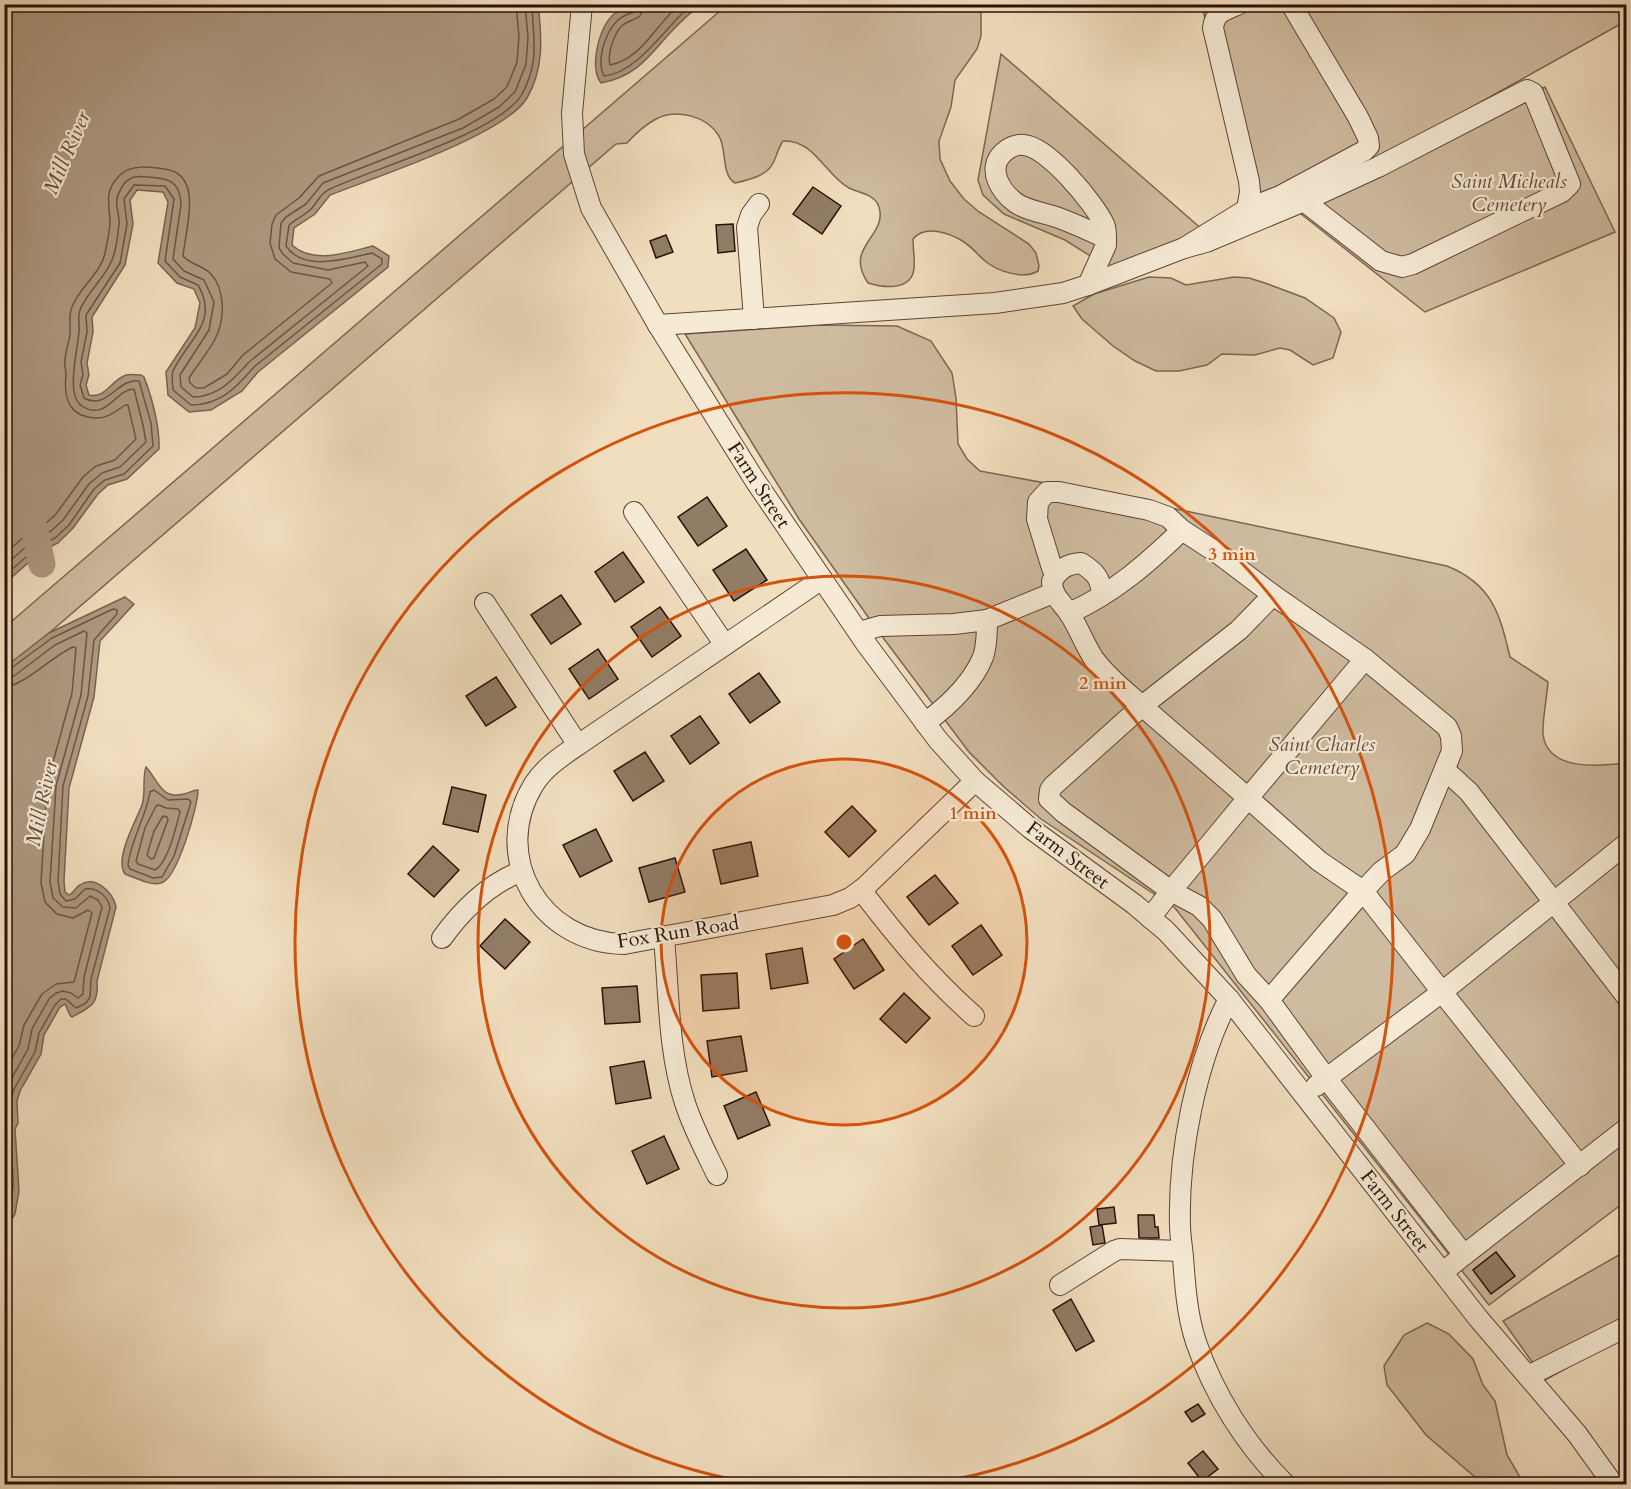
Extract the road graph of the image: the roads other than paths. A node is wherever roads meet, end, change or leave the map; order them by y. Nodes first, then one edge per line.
1 (582, 4) edge
2 (1239, 4) edge
3 (1291, 4) edge
4 (1304, 201) junction
5 (759, 204) dead end
6 (1247, 209) junction
7 (1106, 238) junction
8 (1184, 248) junction
9 (1088, 285) junction
10 (754, 320) junction
11 (658, 325) junction
12 (634, 512) dead end
13 (1182, 530) junction
14 (1057, 573) junction
15 (822, 579) junction
16 (1053, 593) junction
17 (1102, 595) junction
18 (1273, 595) junction
19 (485, 603) dead end
20 (1069, 613) junction
21 (987, 620) junction
22 (859, 633) junction
23 (725, 645) junction
24 (1365, 659) junction
25 (1142, 706) junction
26 (925, 723) junction
27 (578, 744) junction
28 (1445, 770) junction
29 (975, 781) junction
30 (1248, 798) junction
31 (1625, 848) edge
32 (522, 871) junction
33 (861, 890) junction
34 (1171, 891) junction
35 (1363, 891) junction
36 (1553, 901) junction
37 (1150, 918) junction
38 (442, 938) dead end
39 (664, 938) junction
40 (1442, 992) junction
41 (1626, 996) edge
42 (1229, 999) junction
43 (1269, 1000) junction
44 (974, 1016) dead end
45 (1326, 1078) junction
46 (1304, 1096) junction
47 (1626, 1129) edge
48 (1580, 1166) junction
49 (717, 1175) dead end
50 (1182, 1251) junction
51 (1464, 1255) junction
52 (1443, 1272) junction
53 (1060, 1285) dead end
54 (1626, 1328) edge
55 (1528, 1376) junction
56 (1285, 1485) edge
57 (1613, 1485) edge

1 - 11 street, Farm Street
2 - 6 street
3 - 6 street
4 - 4 street
4 - 8 street
5 - 10 street
6 - 8 street
7 - 7 street
7 - 9 street
8 - 9 street
9 - 10 street
10 - 11 street
11 - 15 street, Farm Street
12 - 23 street
13 - 14 street
13 - 17 street
13 - 18 street
14 - 16 street
14 - 17 street
15 - 22 street, Farm Street
15 - 23 street, Fox Run Road
16 - 20 street
16 - 21 street
17 - 20 street
18 - 24 street
18 - 25 street
19 - 27 street
20 - 25 street
21 - 22 street
21 - 26 street
22 - 26 street, Farm Street
23 - 27 street, Fox Run Road
24 - 28 street
24 - 30 street
25 - 30 street
25 - 34 street
26 - 29 street, Farm Street
27 - 32 street, Fox Run Road
28 - 35 street
28 - 36 street
29 - 33 street, Fox Run Road
29 - 37 street, Farm Street
30 - 34 street
30 - 35 street
31 - 36 street
32 - 38 street
32 - 39 street, Fox Run Road
33 - 39 street, Fox Run Road
33 - 44 street
34 - 37 street
34 - 43 street
35 - 40 street
35 - 43 street
36 - 40 street
36 - 41 street
37 - 42 street, Farm Street
39 - 49 street
40 - 45 street
40 - 48 street
42 - 46 street, Farm Street
42 - 50 street
43 - 45 street
45 - 46 street
45 - 51 street
46 - 52 street, Farm Street
47 - 48 street
48 - 51 street
50 - 53 street
50 - 56 street
51 - 52 street
52 - 55 street, Farm Street
54 - 55 street
55 - 57 street, Farm Street

